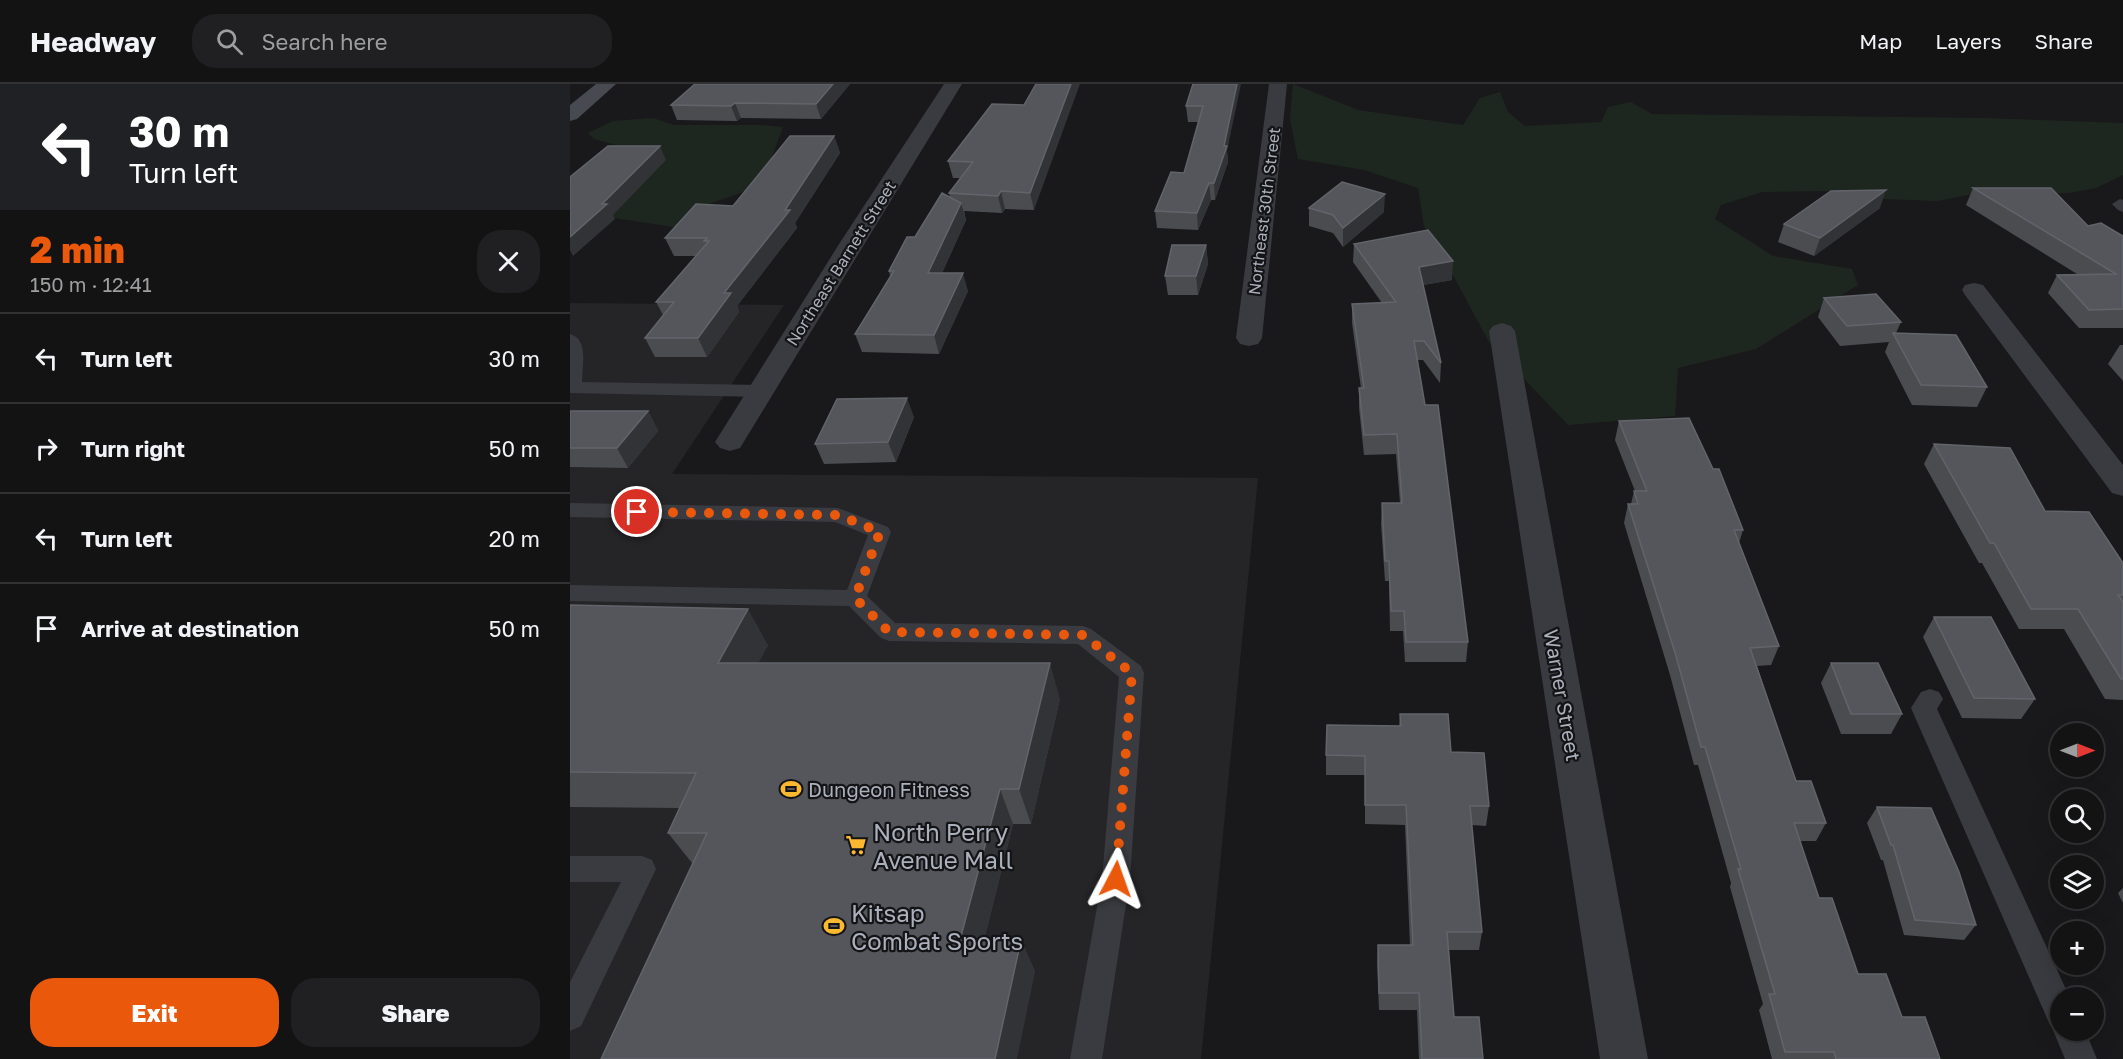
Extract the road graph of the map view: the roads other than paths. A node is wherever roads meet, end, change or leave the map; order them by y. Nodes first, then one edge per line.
1 (607, 84) edge
2 (953, 84) edge
3 (1278, 84) edge
4 (570, 115) edge
5 (1974, 290) dead end
6 (1502, 331) dead end
7 (1249, 338) dead end
8 (570, 339) edge
9 (571, 386) edge
10 (761, 391) junction
11 (729, 442) dead end
12 (2123, 486) edge
13 (570, 510) edge
14 (570, 593) edge
15 (855, 598) junction
16 (1930, 699) dead end
17 (570, 869) edge
18 (2050, 989) edge
19 (570, 1015) edge
20 (2073, 1041) edge
21 (1086, 1059) edge
22 (1624, 1059) edge
23 (2081, 1059) edge

1 - 4 main road
2 - 10 street, Northeast Barnett Street
3 - 7 street, Northeast 30th Street
5 - 12 street
6 - 22 street, Warner Street
8 - 9 lane
9 - 10 lane
10 - 11 street, Northeast Barnett Street
13 - 15 lane
14 - 15 lane
15 - 21 lane
16 - 18 lane
17 - 19 lane
20 - 23 lane

